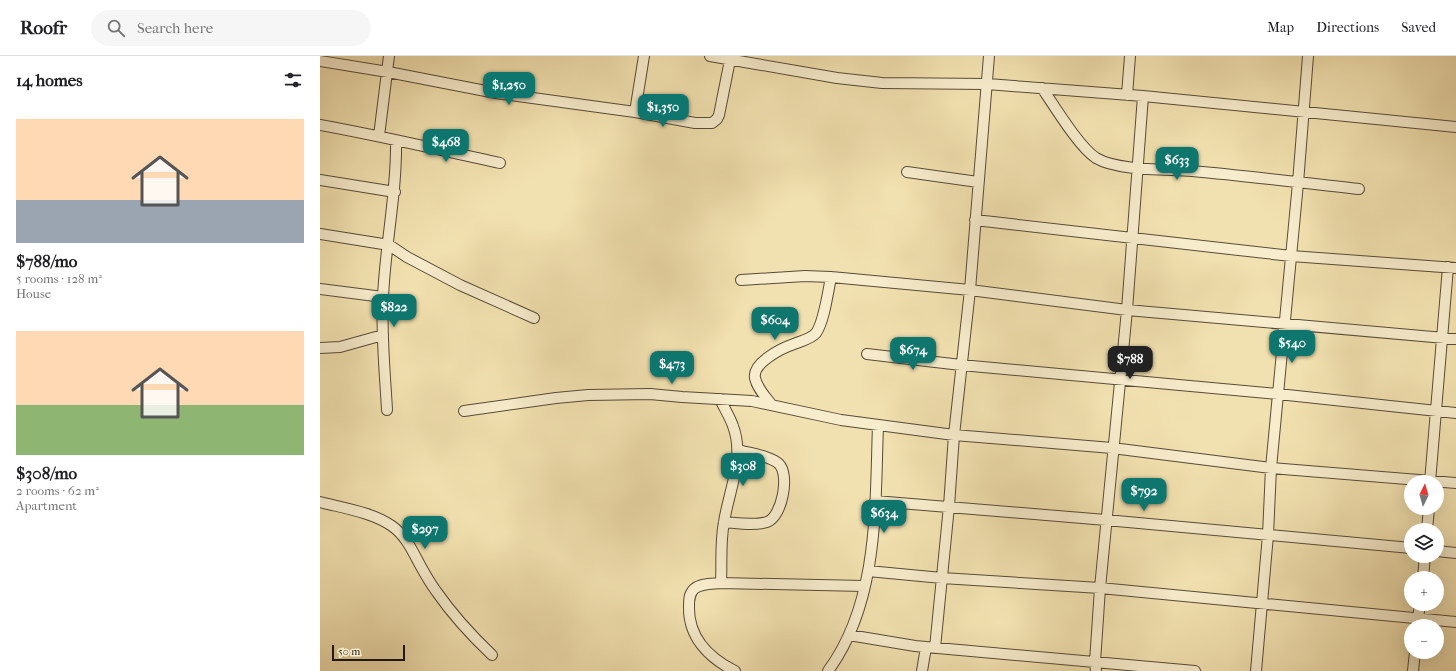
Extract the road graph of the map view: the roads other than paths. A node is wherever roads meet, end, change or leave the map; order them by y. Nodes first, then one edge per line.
1 (390, 56) edge
2 (644, 56) edge
3 (710, 56) edge
4 (989, 56) edge
5 (1130, 56) edge
6 (1308, 56) edge
7 (730, 60) junction
8 (320, 61) edge
9 (388, 72) junction
10 (987, 84) junction
11 (1042, 88) junction
12 (1127, 95) junction
13 (1143, 96) junction
14 (1304, 111) junction
15 (635, 112) junction
16 (320, 125) edge
17 (1456, 127) edge
18 (379, 136) junction
19 (396, 141) junction
20 (500, 164) dead end
21 (1138, 167) junction
22 (907, 172) dead end
23 (320, 180) edge
24 (978, 182) junction
25 (1298, 183) junction
26 (1359, 189) dead end
27 (394, 192) junction
28 (975, 220) junction
29 (320, 234) edge
30 (1132, 238) junction
31 (389, 245) junction
32 (1291, 256) junction
33 (1452, 267) edge
34 (831, 277) junction
35 (741, 280) dead end
36 (320, 289) edge
37 (970, 290) junction
38 (383, 297) junction
39 (1127, 310) junction
40 (534, 318) dead end
41 (1285, 324) junction
42 (383, 335) junction
43 (1443, 338) junction
44 (1456, 339) edge
45 (320, 348) edge
46 (867, 354) dead end
47 (961, 365) junction
48 (1119, 379) junction
49 (1278, 394) junction
50 (720, 399) junction
51 (771, 404) junction
52 (387, 410) dead end
53 (464, 411) dead end
54 (1437, 411) junction
55 (1456, 413) edge
56 (878, 426) junction
57 (954, 436) junction
58 (1112, 448) junction
59 (738, 450) junction
60 (1271, 468) junction
61 (1431, 475) edge
62 (1404, 480) edge
63 (1444, 483) edge
64 (1456, 483) edge
65 (875, 501) junction
66 (320, 502) edge
67 (949, 506) junction
68 (1106, 520) junction
69 (724, 522) junction
70 (1268, 534) junction
71 (1404, 547) edge
72 (1444, 552) edge
73 (1456, 553) edge
74 (868, 571) junction
75 (942, 578) junction
76 (721, 583) junction
77 (864, 586) junction
78 (1100, 588) junction
79 (1262, 603) junction
80 (1404, 620) edge
81 (1444, 622) edge
82 (1456, 622) edge
83 (849, 635) junction
84 (930, 647) junction
85 (492, 655) dead end
86 (1415, 659) edge
87 (1096, 666) edge
88 (735, 671) edge
89 (828, 671) edge
90 (922, 671) edge
91 (1195, 671) edge
92 (1256, 671) edge
93 (1414, 671) edge

1 - 9 street
2 - 15 street
3 - 7 street
4 - 10 street
5 - 12 street
6 - 14 street
7 - 10 street
7 - 15 street
8 - 9 street
9 - 15 street
9 - 18 street
10 - 11 street
10 - 24 street
11 - 12 street
11 - 21 street
12 - 13 street
13 - 14 street
13 - 21 street
14 - 17 street
14 - 25 street
16 - 18 street
18 - 19 street
19 - 20 street
19 - 27 street
21 - 25 street
21 - 30 street
22 - 24 street
23 - 27 street
24 - 28 street
25 - 26 street
25 - 32 street
27 - 31 street
28 - 30 street
28 - 37 street
29 - 31 street
30 - 32 street
30 - 39 street
31 - 38 street
31 - 40 street
32 - 33 street
32 - 41 street
33 - 43 street
34 - 35 street
34 - 37 street
34 - 51 street
36 - 38 street
37 - 39 street
37 - 47 street
38 - 42 street
39 - 41 street
39 - 48 street
41 - 43 street
41 - 49 street
42 - 45 street
42 - 52 street
43 - 44 street
43 - 54 street
46 - 47 street
47 - 48 street
47 - 57 street
48 - 49 street
48 - 58 street
49 - 54 street
49 - 60 street
50 - 51 street
50 - 53 street
50 - 59 street
51 - 56 street
54 - 55 street
54 - 61 street
56 - 57 street
56 - 65 street
57 - 58 street
57 - 67 street
58 - 60 street
58 - 68 street
59 - 69 street
59 - 69 street
60 - 62 street
60 - 70 street
63 - 64 street
65 - 67 street
65 - 74 street
66 - 85 street
67 - 68 street
67 - 75 street
68 - 70 street
68 - 78 street
69 - 76 street
70 - 71 street
70 - 79 street
72 - 73 street
74 - 75 street
74 - 77 street
75 - 78 street
75 - 84 street
76 - 77 street
76 - 88 street
77 - 83 street
78 - 79 street
78 - 87 street
79 - 80 street
79 - 92 street
81 - 82 street
83 - 84 street
83 - 89 street
84 - 87 street
84 - 90 street
86 - 93 street
87 - 91 street

